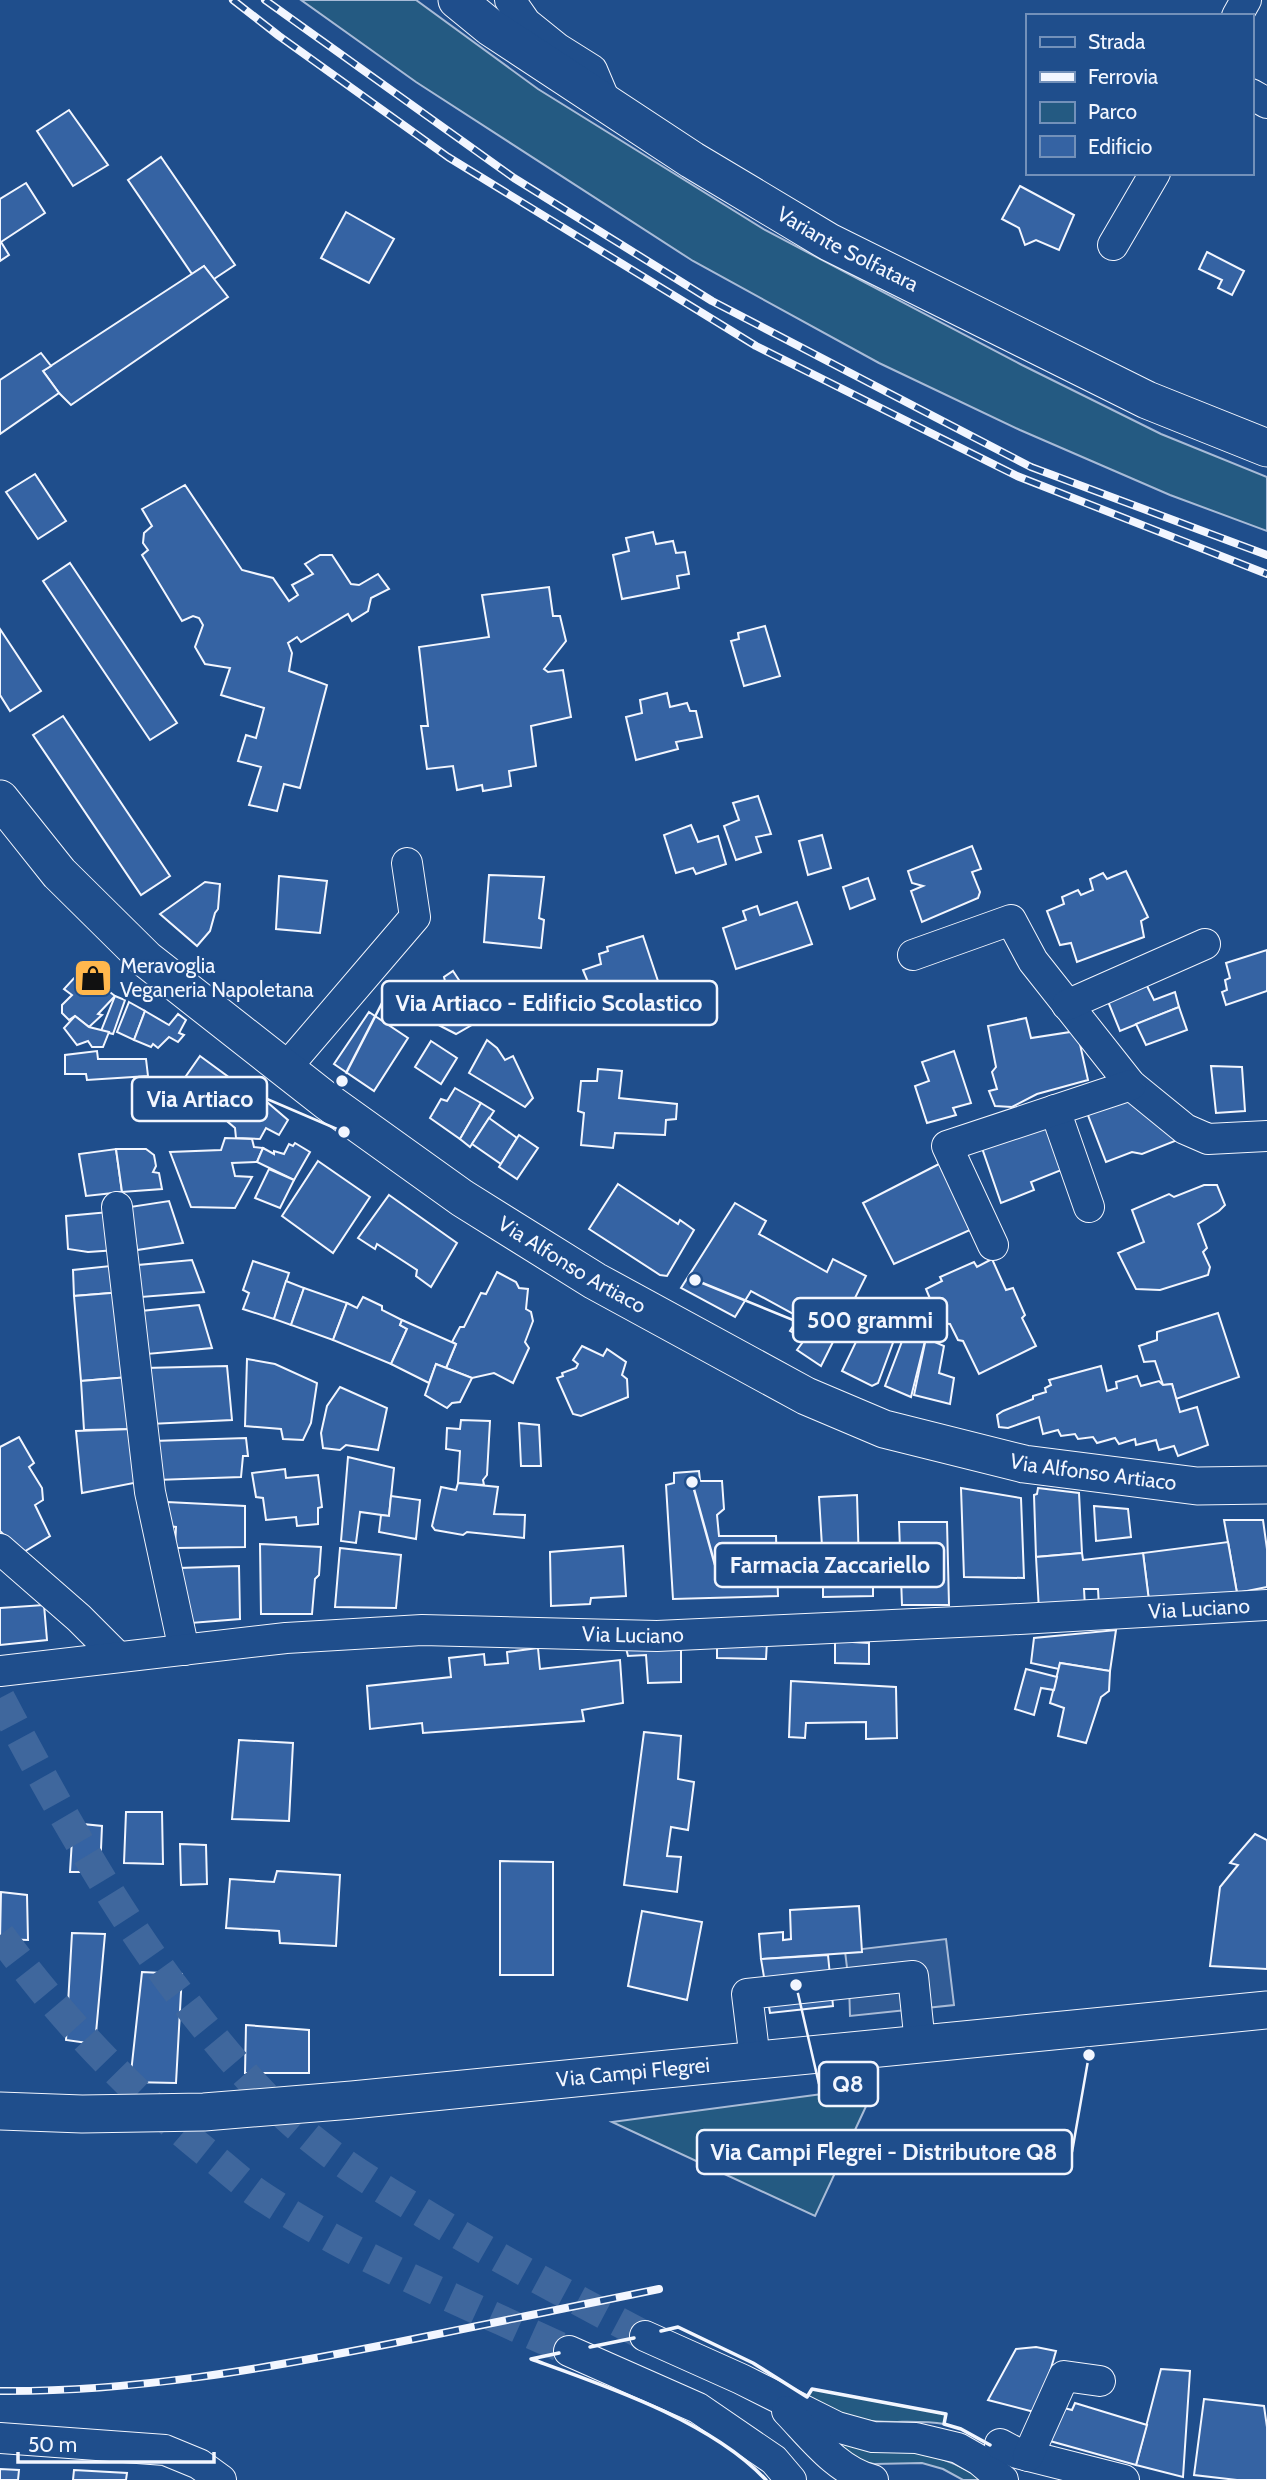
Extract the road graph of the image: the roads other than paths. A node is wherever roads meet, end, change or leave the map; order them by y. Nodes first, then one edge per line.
1 (457, 0) edge
2 (510, 0) edge
3 (606, 103) junction
4 (1154, 175) edge
5 (1112, 245) dead end
6 (1267, 449) edge
7 (0, 799) edge
8 (407, 863) dead end
9 (1205, 944) dead end
10 (913, 955) dead end
11 (1067, 1005) junction
12 (285, 1069) junction
13 (1130, 1085) junction
14 (1055, 1110) junction
15 (1267, 1136) edge
16 (117, 1207) dead end
17 (1089, 1207) dead end
18 (993, 1245) dead end
19 (1267, 1485) edge
20 (0, 1549) edge
21 (1267, 1605) edge
22 (184, 1650) junction
23 (118, 1657) junction
24 (0, 1671) edge
25 (1267, 2010) edge
26 (920, 2044) junction
27 (755, 2060) junction
28 (0, 2111) edge
29 (645, 2336) tunnel mouth
30 (569, 2351) tunnel mouth
31 (1100, 2381) dead end
32 (774, 2397) junction
33 (0, 2438) edge
34 (1000, 2444) dead end
35 (1028, 2456) junction
36 (221, 2480) edge
37 (791, 2480) edge
38 (873, 2480) edge
39 (1003, 2480) edge
40 (1124, 2480) edge

1 - 3 main road, Variante Solfatara
2 - 3 street
3 - 6 main road, Variante Solfatara
4 - 5 street
7 - 12 main road, Via Alfonso Artiaco
8 - 12 street
9 - 11 street
10 - 11 street
11 - 13 street
12 - 19 main road, Via Alfonso Artiaco
13 - 14 street
13 - 15 street
14 - 17 street
14 - 18 street
16 - 22 street
20 - 23 street
21 - 22 street, Via Luciano
22 - 23 street, Via Luciano
23 - 24 street, Via Luciano
25 - 26 main road, Via Campi Flegrei
26 - 27 main road, Via Campi Flegrei
26 - 27 street
27 - 28 main road, Via Campi Flegrei
29 - 32 street
30 - 37 street
31 - 35 street
32 - 38 street
32 - 39 street
33 - 36 street
34 - 35 street
35 - 40 street

